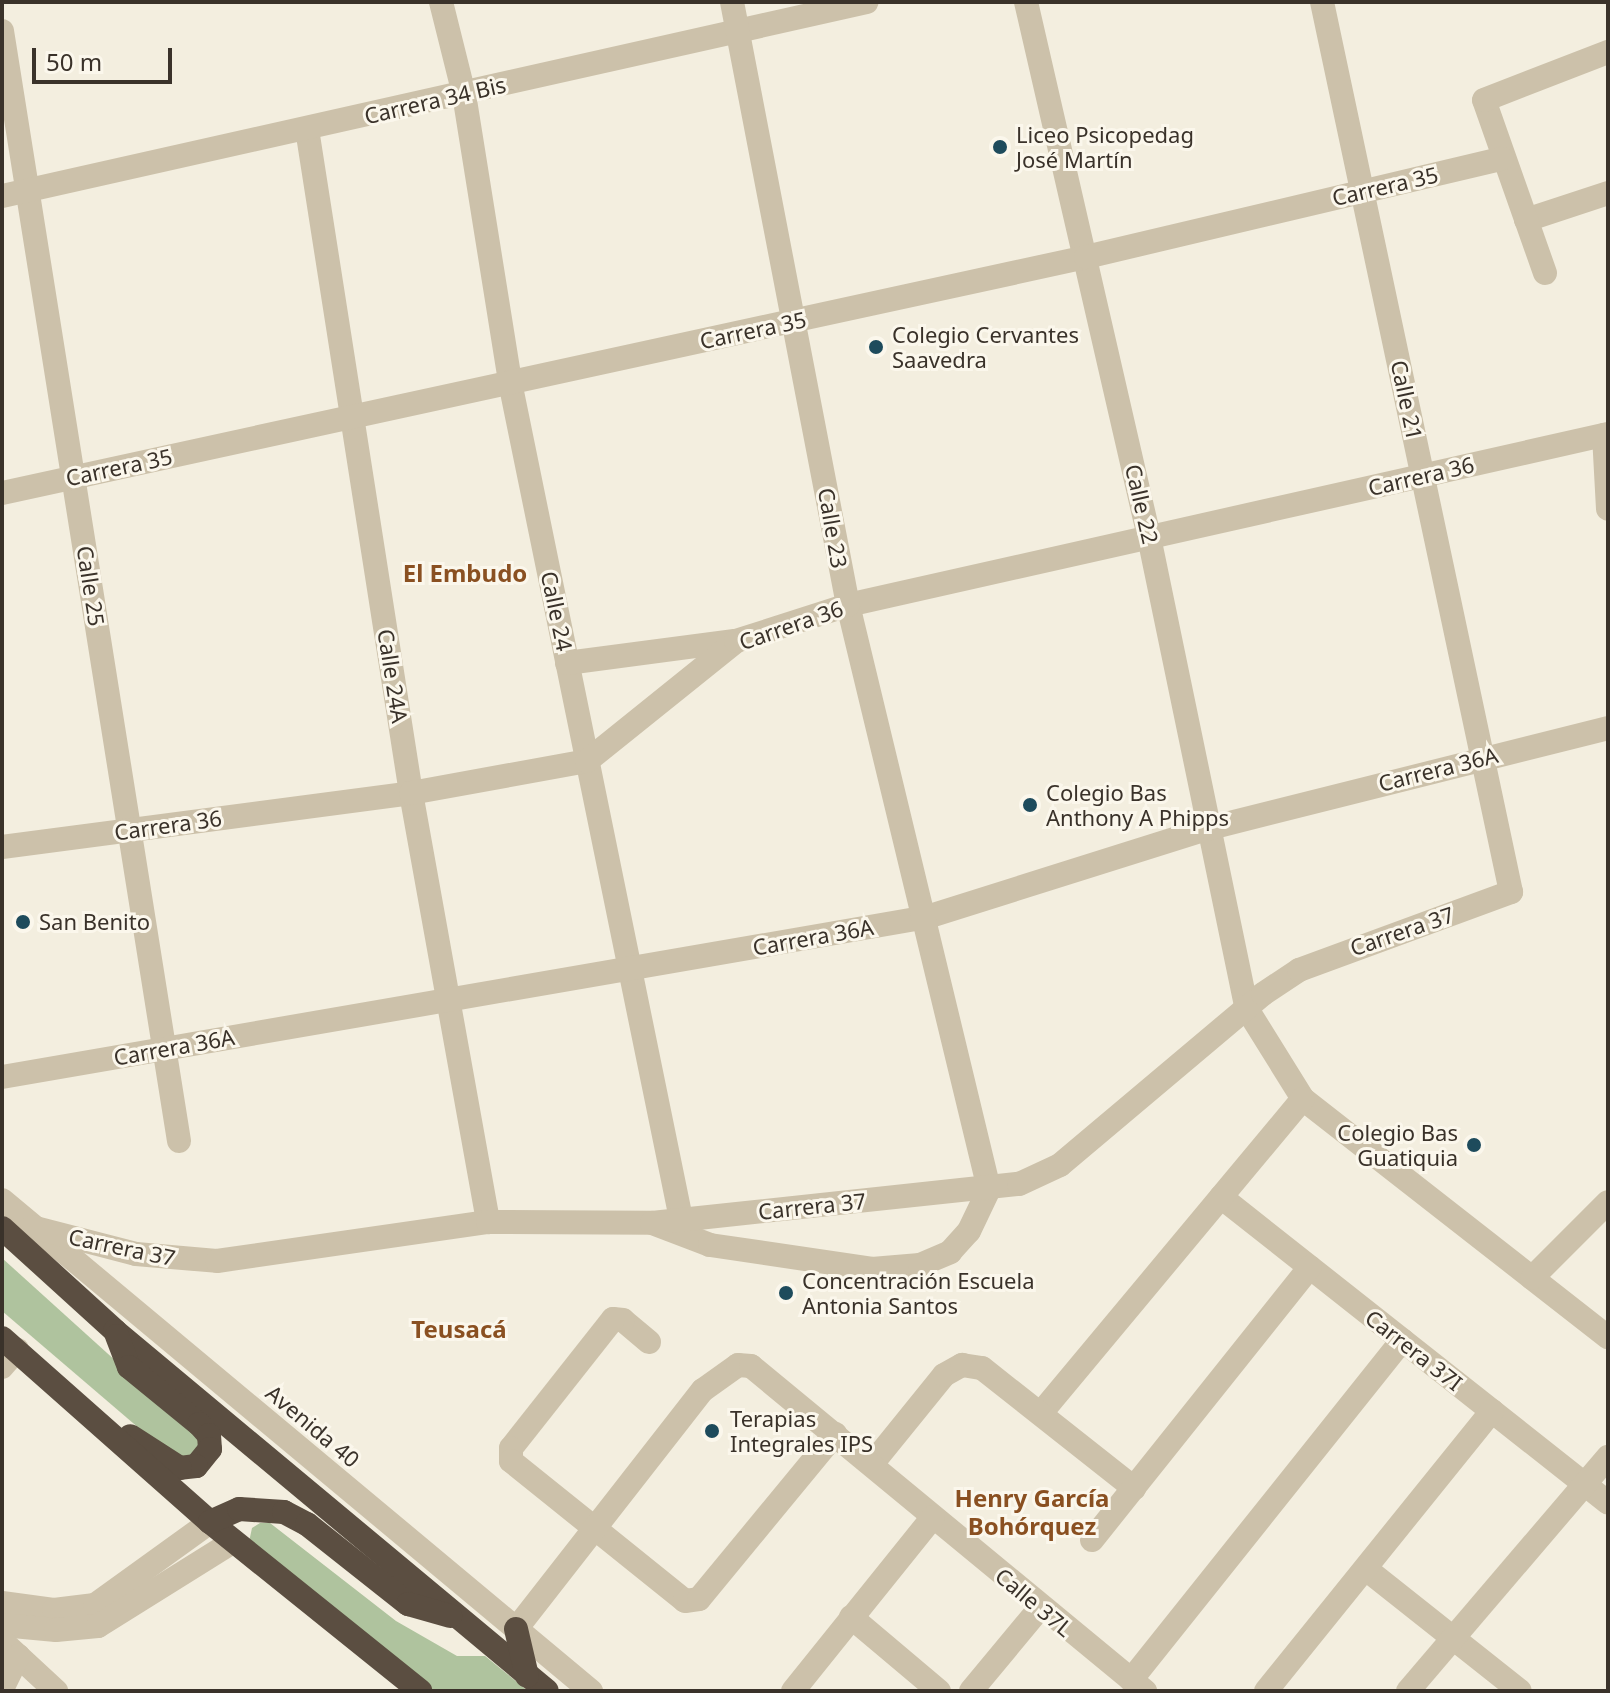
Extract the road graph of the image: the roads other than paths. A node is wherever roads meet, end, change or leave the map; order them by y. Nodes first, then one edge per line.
1 (441, 2) edge
2 (732, 2) edge
3 (867, 2) edge
4 (1026, 2) edge
5 (1322, 2) edge
6 (2, 31) edge
7 (738, 32) junction
8 (1608, 52) edge
9 (464, 94) junction
10 (307, 129) junction
11 (1502, 159) junction
12 (27, 191) junction
13 (1363, 191) junction
14 (1608, 193) edge
15 (2, 196) edge
16 (1526, 220) junction
17 (1086, 257) junction
18 (1545, 273) dead end
19 (795, 321) junction
20 (510, 382) junction
21 (352, 416) junction
22 (1606, 434) edge
23 (1423, 475) junction
24 (73, 476) junction
25 (2, 493) edge
26 (1608, 509) edge
27 (1149, 537) junction
28 (848, 605) junction
29 (736, 641) junction
30 (567, 663) junction
31 (1608, 728) edge
32 (1483, 757) junction
33 (587, 761) junction
34 (411, 793) junction
35 (1210, 828) junction
36 (131, 830) junction
37 (2, 847) edge
38 (1511, 892) joint
39 (927, 917) junction
40 (627, 969) junction
41 (446, 1000) junction
42 (1247, 1009) junction
43 (165, 1049) junction
44 (2, 1077) edge
45 (1303, 1099) junction
46 (179, 1141) dead end
47 (989, 1189) junction
48 (1221, 1197) junction
49 (2, 1200) edge
50 (1608, 1202) edge
51 (681, 1219) junction
52 (488, 1222) junction
53 (652, 1223) junction
54 (32, 1227) junction
55 (2, 1228) edge
56 (1310, 1267) junction
57 (1532, 1278) junction
58 (115, 1331) junction
59 (1608, 1337) edge
60 (1402, 1340) junction
61 (649, 1342) dead end
62 (7, 1352) edge
63 (1492, 1411) junction
64 (1041, 1413) junction
65 (88, 1416) junction
66 (835, 1434) junction
67 (1608, 1457) edge
68 (872, 1464) junction
69 (1585, 1485) junction
70 (1134, 1488) junction
71 (1608, 1503) edge
72 (933, 1517) junction
73 (210, 1522) junction
74 (596, 1531) junction
75 (1092, 1540) dead end
76 (234, 1541) junction
77 (1366, 1569) junction
78 (2, 1603) edge
79 (1040, 1608) junction
80 (851, 1617) junction
81 (460, 1618) junction
82 (2, 1625) edge
83 (516, 1629) junction
84 (1454, 1635) junction
85 (10, 1648) edge
86 (527, 1676) junction
87 (1141, 1688) edge
88 (2, 1689) edge
89 (56, 1691) edge
90 (420, 1691) edge
91 (547, 1691) edge
92 (591, 1691) edge
93 (793, 1691) edge
94 (939, 1691) edge
95 (971, 1691) edge
96 (1266, 1691) edge
97 (1408, 1691) edge
98 (1520, 1691) edge

1 - 9 street, Calle 24
2 - 7 street, Calle 23
3 - 7 street, Carrera 34 Bis
4 - 17 street, Calle 22
5 - 13 street, Calle 21
6 - 12 street, Calle 25
7 - 9 street, Carrera 34 Bis
7 - 19 street, Calle 23
8 - 11 street
9 - 10 street, Carrera 34 Bis
9 - 20 street, Calle 24
10 - 12 street, Carrera 34 Bis
10 - 21 street, Calle 24A
11 - 13 street, Carrera 35
11 - 16 street
12 - 15 street, Carrera 34 Bis
12 - 24 street, Calle 25
13 - 17 street, Carrera 35
13 - 23 street, Calle 21
14 - 16 street
16 - 18 street
17 - 19 street, Carrera 35
17 - 27 street, Calle 22
19 - 20 street, Carrera 35
19 - 28 street, Calle 23
20 - 21 street, Carrera 35
20 - 30 street, Calle 24
21 - 24 street, Carrera 35
21 - 34 street, Calle 24A
22 - 23 street, Carrera 36
22 - 26 street
23 - 27 street, Carrera 36
23 - 32 street, Calle 21
24 - 25 street, Carrera 35
24 - 36 street, Calle 25
27 - 28 street, Carrera 36
27 - 35 street, Calle 22
28 - 29 street, Carrera 36
28 - 39 street, Calle 23
29 - 30 street
29 - 33 street, Carrera 36
30 - 33 street, Calle 24
31 - 32 street, Carrera 36A
32 - 35 street, Carrera 36A
32 - 38 street, Calle 21
33 - 34 street, Carrera 36
33 - 40 street, Calle 24
34 - 36 street, Carrera 36
34 - 41 street, Calle 24A
35 - 39 street, Carrera 36A
35 - 42 street, Calle 22
36 - 37 street, Carrera 36
36 - 43 street, Calle 25
38 - 42 street, Carrera 37
39 - 40 street, Carrera 36A
39 - 47 street, Calle 23
40 - 41 street, Carrera 36A
40 - 51 street, Calle 24
41 - 43 street, Carrera 36A
41 - 52 street, Calle 24A
42 - 45 street
42 - 47 street, Carrera 37
43 - 44 street, Carrera 36A
43 - 46 street, Calle 25
45 - 48 street
45 - 57 street
47 - 51 street, Carrera 37
47 - 53 street
48 - 56 street, Carrera 37I
48 - 64 street
49 - 54 street, Avenida 40
50 - 57 street
51 - 53 street, Carrera 37
52 - 53 street, Carrera 37
52 - 54 street, Carrera 37
54 - 83 street, Avenida 40
55 - 58 highway
56 - 60 street, Carrera 37I
56 - 70 street
57 - 59 street
58 - 65 highway
58 - 81 highway
60 - 63 street, Carrera 37I
60 - 87 street
61 - 74 street
62 - 65 highway
63 - 69 street, Carrera 37I
63 - 77 street
64 - 68 street
64 - 70 street
65 - 73 highway
66 - 68 street, Calle 37L
66 - 74 street, Calle 37L
66 - 74 street
67 - 69 street
68 - 72 street, Calle 37L
69 - 71 street, Carrera 37I
69 - 84 street
70 - 75 street
72 - 79 street, Calle 37L
72 - 80 street
73 - 76 highway
73 - 78 street
73 - 81 highway
74 - 83 street
76 - 82 street
76 - 90 highway
77 - 84 street
77 - 96 street
79 - 87 street, Calle 37L
79 - 95 street
80 - 93 street
80 - 94 street
81 - 86 highway
83 - 86 highway
83 - 92 street, Avenida 40
84 - 97 street
84 - 98 street
85 - 88 street
85 - 89 street
86 - 91 highway

